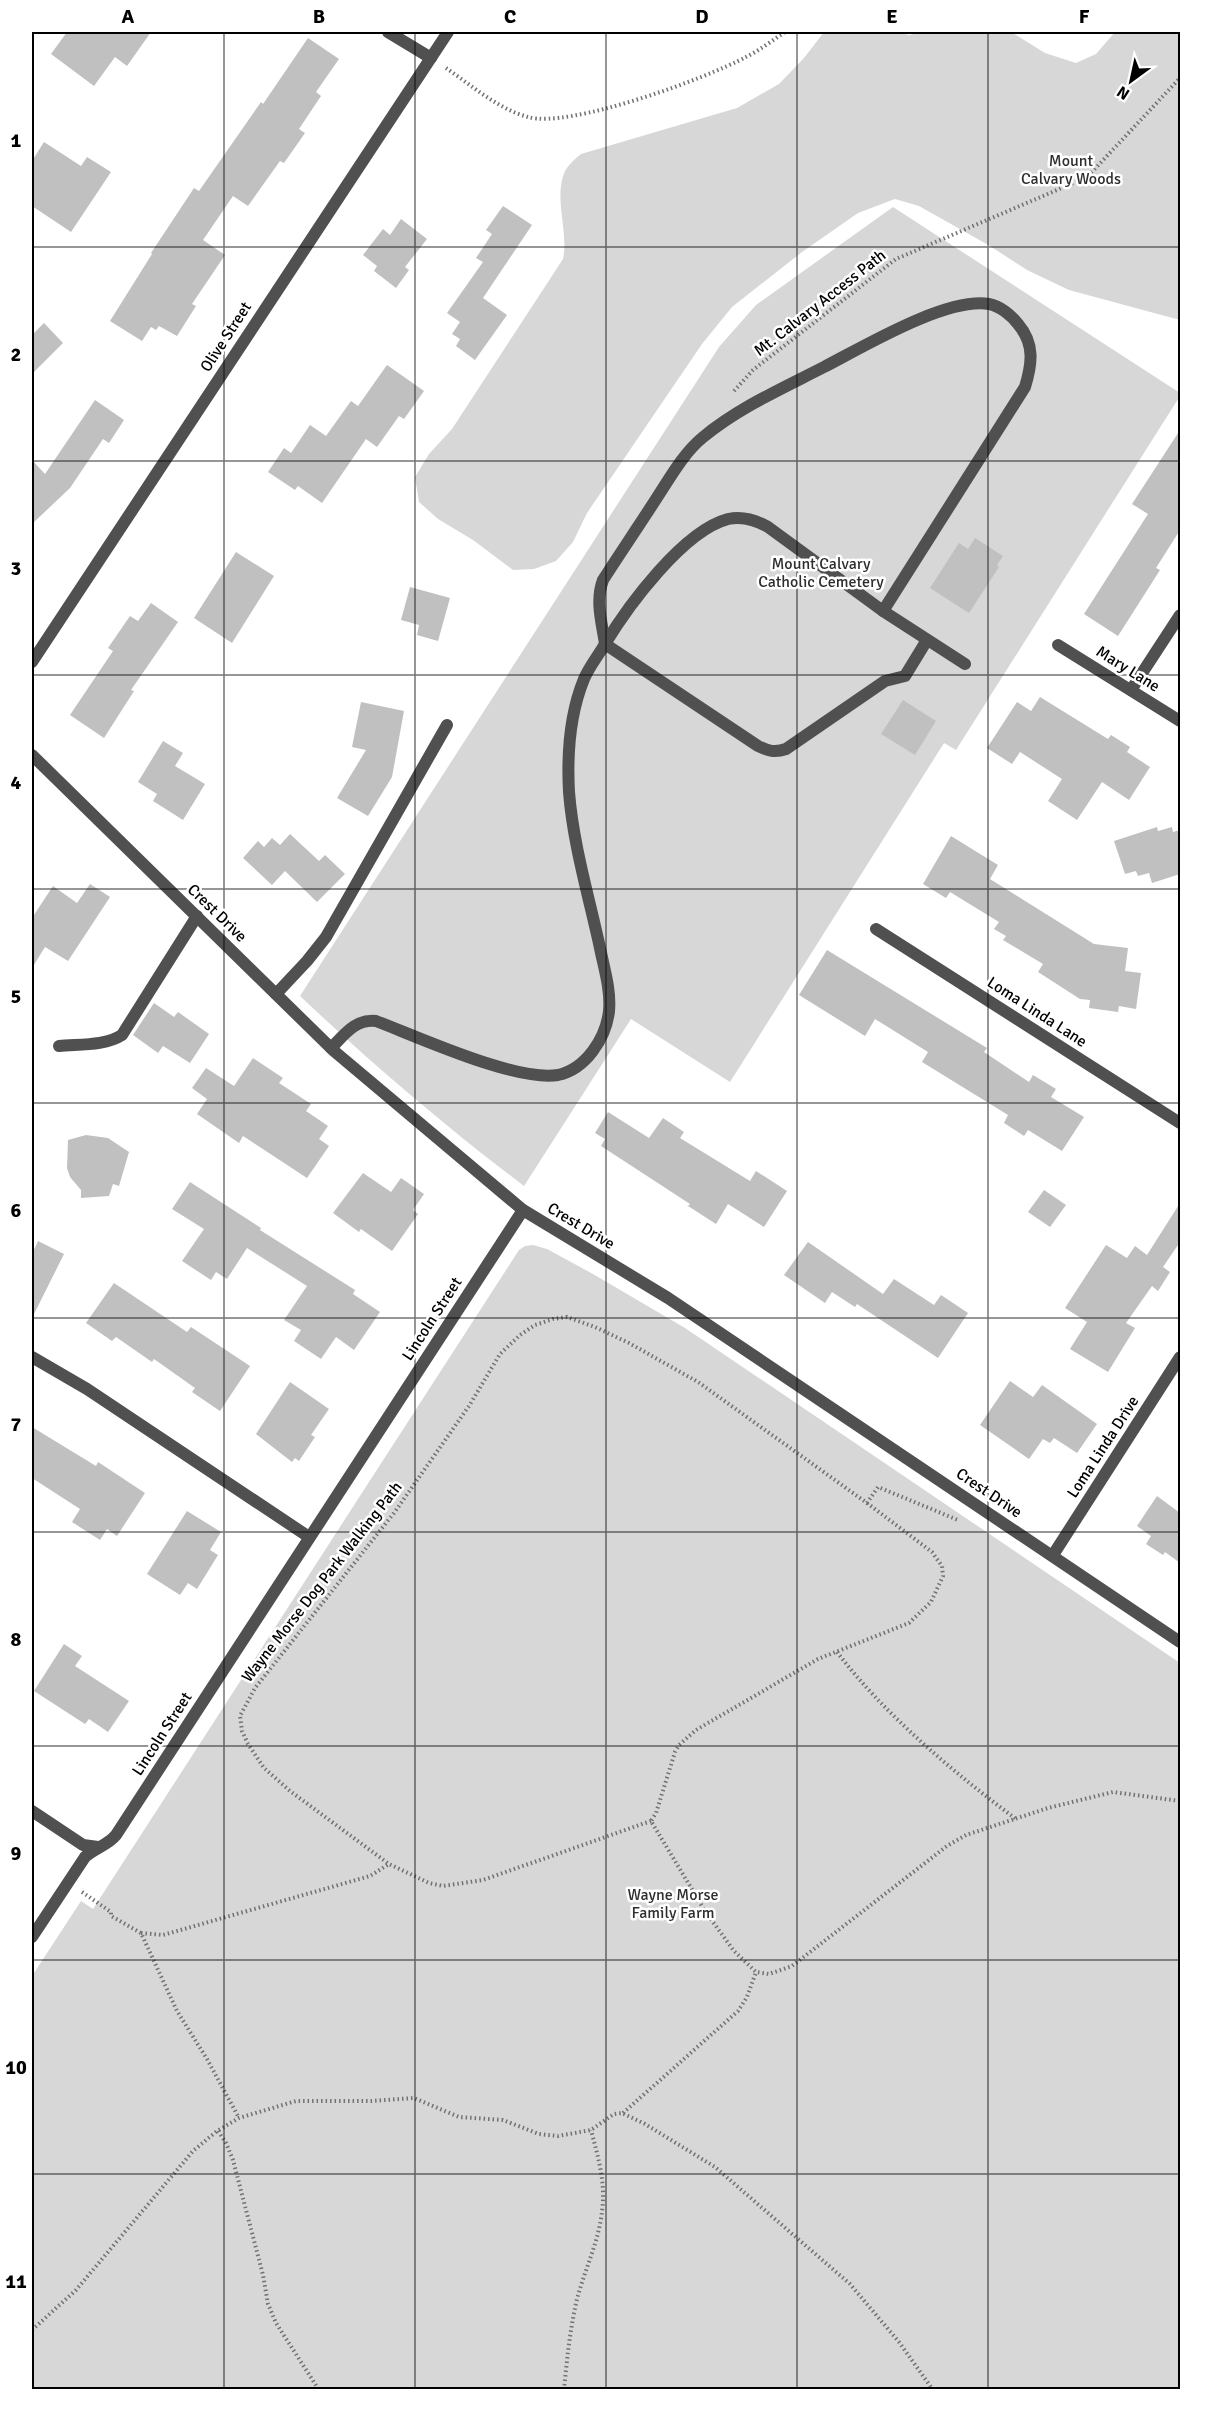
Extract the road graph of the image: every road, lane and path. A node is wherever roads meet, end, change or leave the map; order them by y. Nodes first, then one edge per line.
1 (388, 32) edge
2 (448, 32) edge
3 (785, 32) edge
4 (431, 58) junction
5 (1180, 78) edge
6 (730, 395) dead end
7 (883, 611) junction
8 (1180, 615) edge
9 (927, 640) junction
10 (605, 644) junction
11 (1058, 645) dead end
12 (32, 662) edge
13 (965, 664) dead end
14 (1131, 690) junction
15 (1180, 721) edge
16 (447, 725) dead end
17 (32, 755) edge
18 (197, 916) junction
19 (876, 929) dead end
20 (276, 994) junction
21 (59, 1046) dead end
22 (331, 1048) junction
23 (1180, 1123) edge
24 (523, 1210) junction
25 (32, 1357) edge
26 (1180, 1357) edge
27 (867, 1503) junction
28 (958, 1520) dead end
29 (309, 1537) junction
30 (1053, 1555) junction
31 (1180, 1642) edge
32 (837, 1652) junction
33 (1180, 1801) edge
34 (32, 1811) edge
35 (1016, 1819) junction
36 (651, 1821) junction
37 (98, 1847) junction
38 (389, 1864) junction
39 (67, 1883) junction
40 (141, 1933) junction
41 (32, 1937) edge
42 (756, 1972) junction
43 (622, 2113) junction
44 (239, 2118) junction
45 (591, 2130) junction
46 (217, 2131) junction
47 (32, 2330) edge
48 (319, 2390) edge
49 (564, 2390) edge
50 (933, 2390) edge

1 - 4 street
2 - 4 street, Olive Street
3 - 4 path
4 - 12 street, Olive Street
5 - 6 path, Mt. Calvary Access Path
7 - 9 street
7 - 10 street
7 - 10 street
8 - 14 street
9 - 10 street
9 - 13 street
10 - 22 street
11 - 14 street, Mary Lane
14 - 15 street, Mary Lane
16 - 20 street
17 - 18 street, Crest Drive
18 - 20 street, Crest Drive
18 - 21 street
19 - 23 street, Loma Linda Lane
20 - 22 street, Crest Drive
22 - 24 street, Crest Drive
24 - 29 street, Lincoln Street
24 - 30 street, Crest Drive
25 - 29 street
26 - 30 street, Loma Linda Drive
27 - 28 path
27 - 32 path, Wayne Morse Dog Park Walking Path
27 - 38 path, Wayne Morse Dog Park Walking Path
29 - 37 street, Lincoln Street
30 - 31 street, Crest Drive
32 - 35 path
32 - 36 path, Wayne Morse Dog Park Walking Path
33 - 35 path
34 - 37 street
35 - 42 path
36 - 38 path, Wayne Morse Dog Park Walking Path
36 - 42 path
37 - 39 street, Lincoln Street
38 - 40 path
39 - 40 path
39 - 41 street, Lincoln Street
40 - 44 path
42 - 43 path
43 - 45 path
43 - 50 path
44 - 45 path
44 - 46 path
45 - 49 path
46 - 47 path
46 - 48 path

